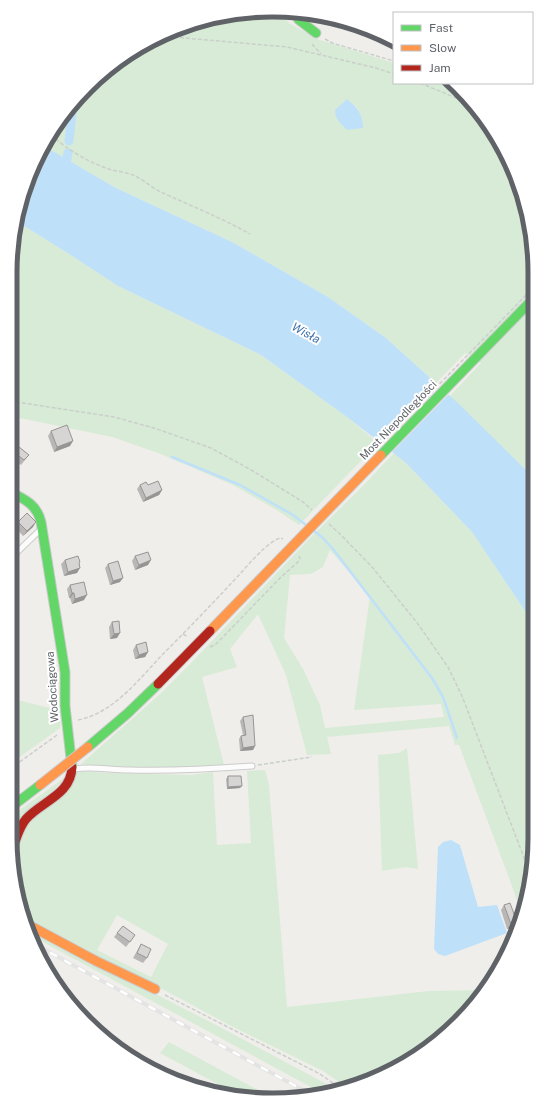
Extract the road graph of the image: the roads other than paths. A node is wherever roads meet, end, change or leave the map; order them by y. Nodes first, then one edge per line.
1 (298, 19) edge
2 (316, 33) road end
3 (528, 304) edge
4 (17, 495) edge
5 (42, 528) junction
6 (17, 552) edge
7 (252, 766) road end
8 (72, 770) junction
9 (17, 803) edge
10 (17, 836) edge
11 (34, 928) edge
12 (155, 989) road end

1 - 2 main road
3 - 9 main road, Most Niepodległości, bridge
4 - 5 main road, Wodociągowa
5 - 6 lane
5 - 8 main road, Wodociągowa
7 - 8 lane
8 - 10 main road
11 - 12 main road

